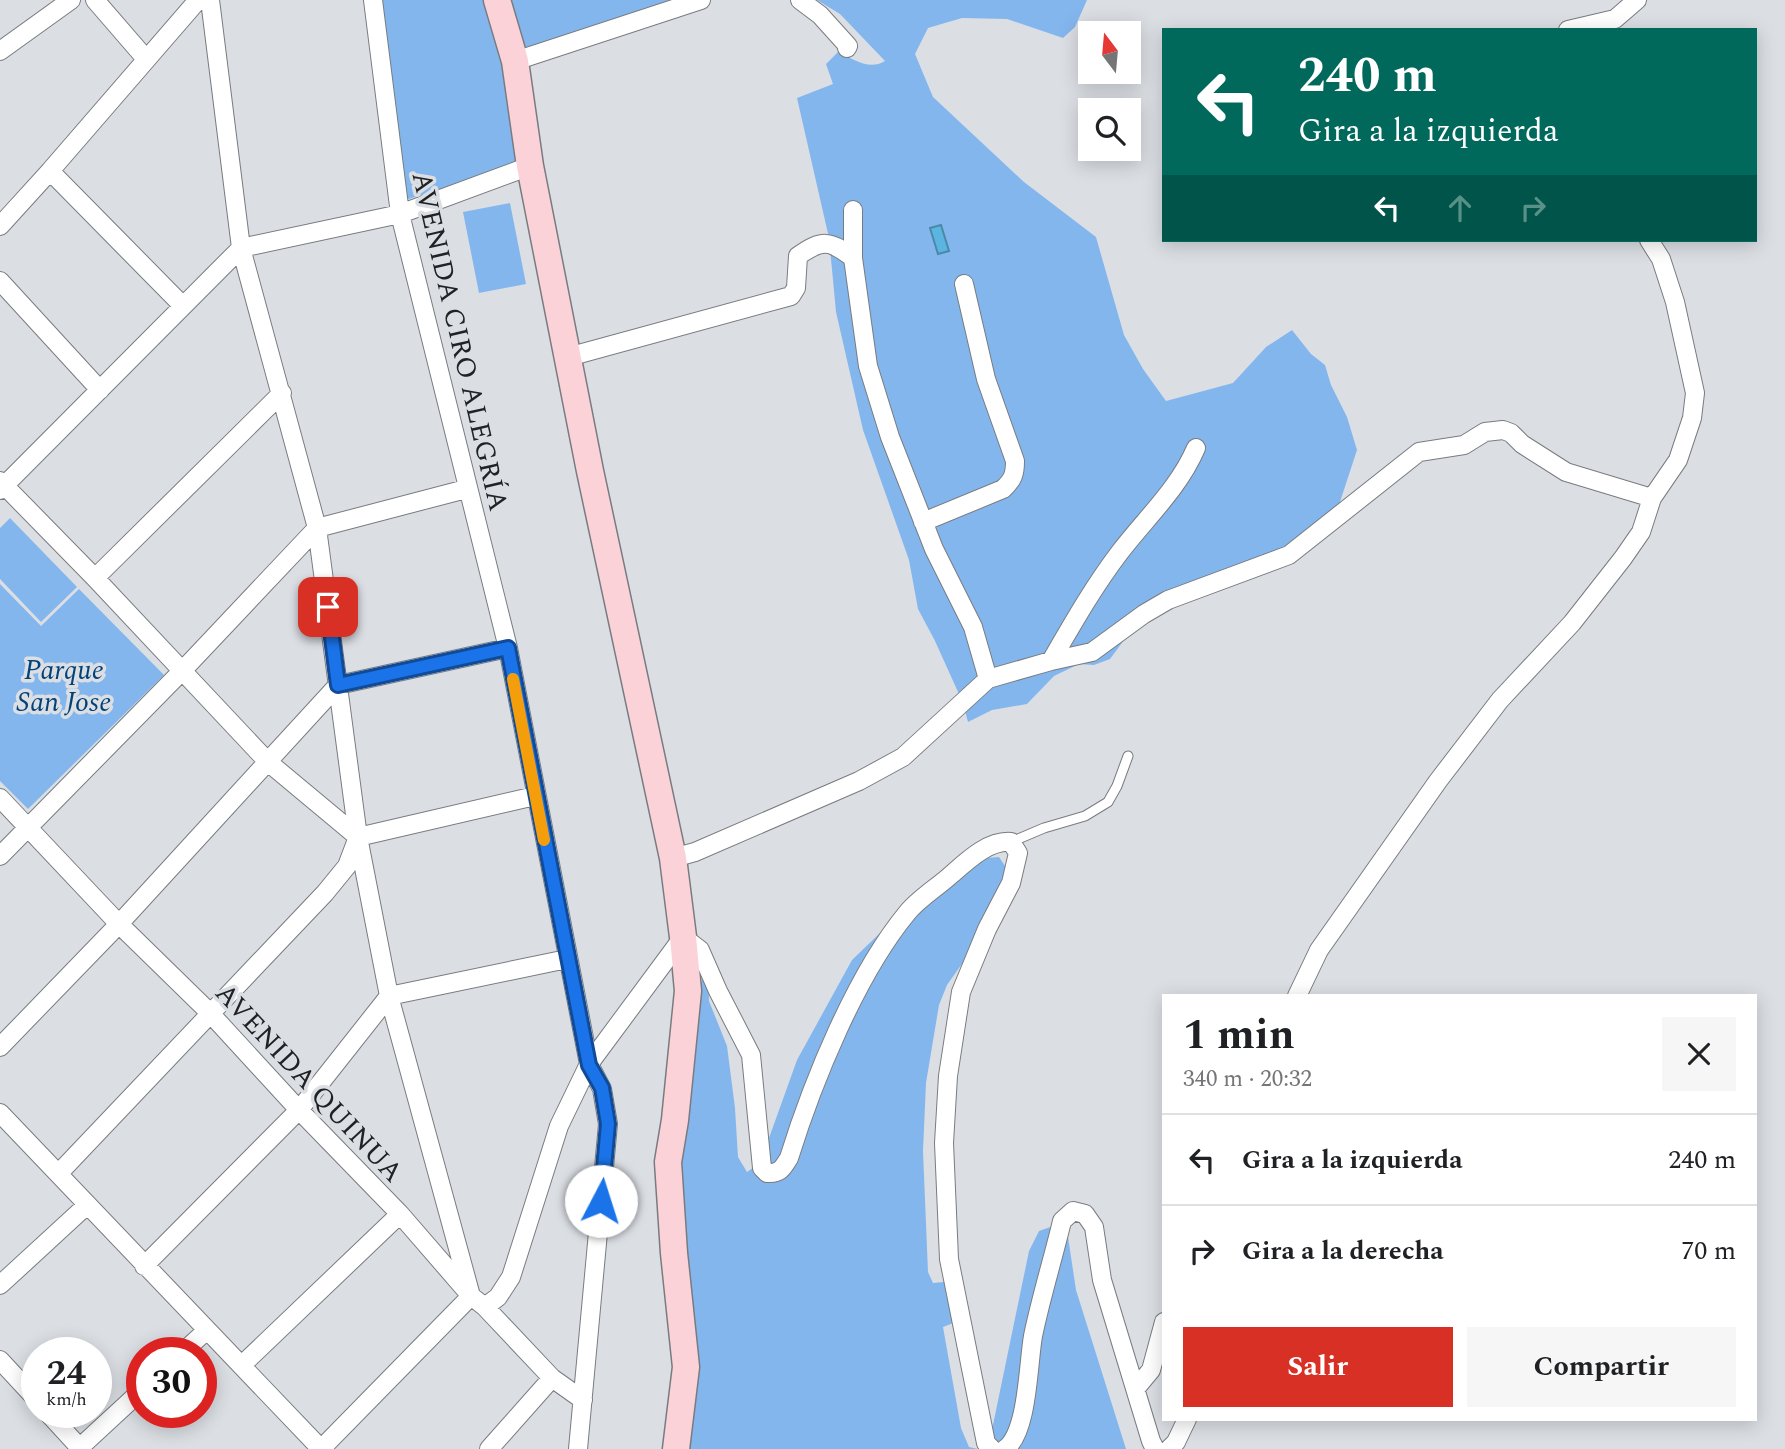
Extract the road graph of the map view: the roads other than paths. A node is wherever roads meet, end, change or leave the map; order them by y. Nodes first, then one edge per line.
1 (71, 0) edge
2 (95, 0) edge
3 (198, 0) edge
4 (210, 0) edge
5 (373, 0) edge
6 (497, 0) edge
7 (701, 0) edge
8 (800, 0) edge
9 (1637, 0) edge
10 (1577, 28) edge
11 (847, 48) dead end
12 (0, 51) edge
13 (146, 60) junction
14 (515, 61) junction
15 (530, 166) junction
16 (51, 171) junction
17 (853, 210) dead end
18 (400, 214) junction
19 (0, 226) edge
20 (1650, 242) edge
21 (241, 248) junction
22 (853, 258) junction
23 (0, 281) edge
24 (964, 284) dead end
25 (183, 306) junction
26 (568, 357) junction
27 (100, 390) junction
28 (282, 393) junction
29 (1196, 448) dead end
30 (2, 486) edge
31 (466, 489) junction
32 (1652, 498) junction
33 (923, 522) junction
34 (317, 528) junction
35 (95, 578) junction
36 (508, 648) junction
37 (1051, 661) junction
38 (183, 671) junction
39 (988, 679) junction
40 (338, 685) junction
41 (1128, 756) dead end
42 (268, 762) junction
43 (535, 796) junction
44 (0, 798) edge
45 (29, 828) junction
46 (358, 837) junction
47 (1012, 842) junction
48 (0, 856) edge
49 (673, 858) junction
50 (119, 924) junction
51 (683, 937) junction
52 (567, 959) junction
53 (1298, 994) edge
54 (389, 996) junction
55 (209, 1012) junction
56 (0, 1047) edge
57 (589, 1065) junction
58 (299, 1110) junction
59 (0, 1113) edge
60 (59, 1173) junction
61 (87, 1205) junction
62 (400, 1214) junction
63 (144, 1266) junction
64 (0, 1285) edge
65 (471, 1296) junction
66 (485, 1307) junction
67 (1162, 1329) edge
68 (207, 1330) junction
69 (199, 1337) edge
70 (0, 1360) edge
71 (242, 1365) junction
72 (552, 1378) junction
73 (21, 1383) edge
74 (1136, 1388) junction
75 (583, 1400) junction
76 (126, 1405) edge
77 (1186, 1421) edge
78 (61, 1428) edge
79 (79, 1449) edge
80 (321, 1449) edge
81 (489, 1449) edge
82 (578, 1449) edge
83 (677, 1449) edge
84 (992, 1449) edge
85 (1005, 1449) edge
86 (1155, 1449) edge
87 (1169, 1449) edge

1 - 12 street
2 - 13 street
3 - 13 street
4 - 21 street
5 - 18 street, AVENIDA CIRO ALEGRÍA
6 - 14 street
7 - 14 street
8 - 11 street
9 - 10 street
13 - 16 street
14 - 15 street
15 - 18 street
15 - 26 street
16 - 19 street
16 - 25 street
17 - 22 street
18 - 21 street
18 - 31 street, AVENIDA CIRO ALEGRÍA
20 - 32 street
21 - 25 street
21 - 28 street
22 - 26 street
22 - 33 street
23 - 27 street
24 - 33 street
25 - 27 street
26 - 49 street
27 - 30 street
28 - 34 street
28 - 35 street
29 - 37 street
30 - 35 street
31 - 34 street
31 - 36 street, AVENIDA CIRO ALEGRÍA
32 - 37 street
32 - 53 street
33 - 39 street
34 - 38 street
34 - 40 street
35 - 38 street
36 - 40 street
36 - 43 street, AVENIDA CIRO ALEGRÍA
37 - 39 street
38 - 42 street
38 - 45 street
39 - 49 street
40 - 42 street
40 - 46 street
41 - 47 lane
42 - 46 street
42 - 50 street
43 - 46 street
43 - 52 street, AVENIDA CIRO ALEGRÍA
44 - 45 street, AVENIDA QUINUA
45 - 48 street
45 - 50 street, AVENIDA QUINUA
46 - 54 street
46 - 55 street
47 - 51 street
47 - 84 street
49 - 51 street
50 - 55 street, AVENIDA QUINUA
50 - 56 street
51 - 57 street
51 - 83 street
52 - 54 street
52 - 57 street, AVENIDA CIRO ALEGRÍA
54 - 58 street
54 - 65 street
55 - 58 street, AVENIDA QUINUA
55 - 60 street
57 - 66 street
57 - 75 street, AVENIDA CIRO ALEGRÍA
58 - 62 street, AVENIDA QUINUA
58 - 63 street
59 - 60 street
60 - 61 street
61 - 63 street
61 - 64 street
62 - 65 street, AVENIDA QUINUA
62 - 71 street
63 - 68 street
65 - 66 street, AVENIDA QUINUA
65 - 80 street
66 - 72 street, AVENIDA QUINUA
67 - 74 street
68 - 69 street
68 - 71 street
70 - 73 street
71 - 80 street
72 - 75 street, AVENIDA QUINUA
72 - 81 street
74 - 85 street
74 - 86 street
75 - 82 street, AVENIDA CIRO ALEGRÍA
76 - 79 street
77 - 87 street
78 - 79 street

